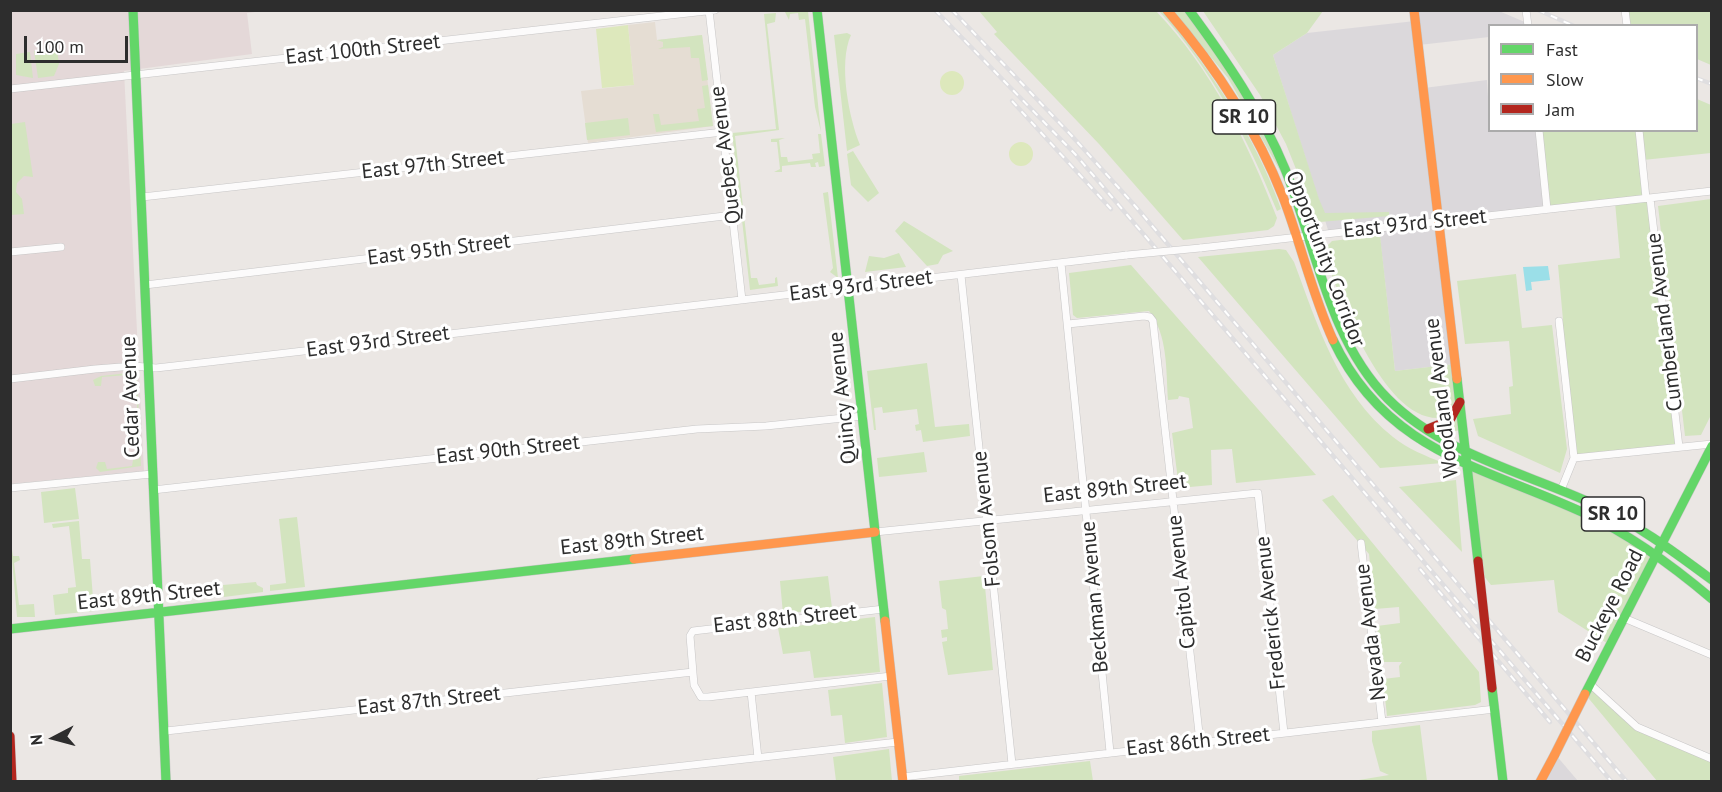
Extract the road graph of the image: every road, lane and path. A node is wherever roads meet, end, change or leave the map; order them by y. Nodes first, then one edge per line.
1 (133, 10) edge
2 (716, 10) edge
3 (817, 10) edge
4 (1167, 10) edge
5 (1189, 10) edge
6 (1414, 10) edge
7 (709, 11) edge
8 (136, 75) junction
9 (10, 88) edge
10 (723, 132) junction
11 (1539, 132) edge
12 (1639, 132) edge
13 (1712, 191) edge
14 (142, 197) junction
15 (1648, 198) junction
16 (1547, 209) junction
17 (733, 216) junction
18 (1439, 222) junction
19 (1309, 235) junction
20 (1296, 237) junction
21 (61, 247) dead end
22 (10, 252) edge
23 (1061, 263) junction
24 (960, 275) junction
25 (145, 285) junction
26 (849, 287) junction
27 (742, 300) junction
28 (1559, 321) dead end
29 (1068, 324) junction
30 (148, 367) junction
31 (10, 379) edge
32 (1460, 402) junction
33 (863, 416) junction
34 (1428, 429) junction
35 (1712, 445) edge
36 (1679, 447) junction
37 (1465, 448) junction
38 (1574, 458) junction
39 (1467, 465) junction
40 (152, 474) junction
41 (10, 488) edge
42 (153, 490) junction
43 (1561, 490) junction
44 (1258, 493) joint
45 (1173, 500) junction
46 (1087, 510) junction
47 (987, 520) junction
48 (875, 532) junction
49 (1361, 543) dead end
50 (1662, 544) junction
51 (1655, 556) junction
52 (1712, 580) edge
53 (1712, 598) edge
54 (884, 609) junction
55 (159, 614) junction
56 (1624, 618) junction
57 (10, 629) edge
58 (1712, 656) edge
59 (693, 672) junction
60 (891, 675) junction
61 (1590, 684) junction
62 (751, 692) junction
63 (1495, 709) junction
64 (1382, 722) junction
65 (166, 731) junction
66 (1284, 733) junction
67 (10, 736) edge
68 (898, 742) junction
69 (1200, 742) junction
70 (1110, 752) junction
71 (758, 758) junction
72 (1712, 759) edge
73 (1012, 764) junction
74 (902, 779) edge
75 (12, 782) edge
76 (166, 782) edge
77 (540, 782) edge
78 (1503, 782) edge
79 (1540, 782) edge

1 - 8 main road, Cedar Avenue
2 - 7 street, East 100th Street
3 - 26 main road, Quincy Avenue
4 - 20 main road, Opportunity Corridor / SR 10
5 - 19 main road, Opportunity Corridor / SR 10
6 - 18 main road, Woodland Avenue
7 - 8 street, East 100th Street
7 - 10 street, Quebec Avenue
8 - 9 street, East 100th Street
8 - 14 main road, Cedar Avenue
10 - 14 street, East 97th Street
10 - 17 street, Quebec Avenue
11 - 16 street
12 - 15 street, Cumberland Avenue
13 - 15 street, East 93rd Street
14 - 25 main road, Cedar Avenue
15 - 16 street, East 93rd Street
15 - 36 street, Cumberland Avenue
16 - 18 street, East 93rd Street
17 - 25 street, East 95th Street
17 - 27 street, Quebec Avenue
18 - 19 street, East 93rd Street
18 - 32 main road, Woodland Avenue
19 - 20 street, East 93rd Street
19 - 34 main road, Opportunity Corridor / SR 10
20 - 23 street, East 93rd Street, bridge
20 - 39 main road, Opportunity Corridor / SR 10
21 - 22 street
23 - 24 street, East 93rd Street
23 - 29 street, Beckman Avenue
24 - 26 street, East 93rd Street
24 - 47 street, Folsom Avenue
25 - 30 main road, Cedar Avenue
26 - 27 street, East 93rd Street
26 - 33 main road, Quincy Avenue
27 - 30 street, East 93rd Street
28 - 38 street
29 - 45 street, Capitol Avenue
29 - 46 street, Beckman Avenue
30 - 31 street, East 93rd Street
30 - 40 main road, Cedar Avenue
32 - 34 main road
32 - 37 main road, Woodland Avenue
33 - 42 street, East 90th Street
33 - 48 main road, Quincy Avenue
34 - 37 main road, Opportunity Corridor / SR 10
35 - 36 street
35 - 50 main road, Buckeye Road
36 - 38 street
37 - 39 main road, Woodland Avenue
37 - 43 main road, Opportunity Corridor / SR 10
38 - 43 street
39 - 51 main road, Opportunity Corridor / SR 10
39 - 63 main road, Woodland Avenue, bridge
40 - 41 street
40 - 42 main road, Cedar Avenue
42 - 55 main road, Cedar Avenue
43 - 50 main road, Opportunity Corridor / SR 10
44 - 45 street, East 89th Street
44 - 66 street, Frederick Avenue
45 - 46 street, East 89th Street
45 - 69 street, Capitol Avenue
46 - 47 street, East 89th Street
46 - 70 street, Beckman Avenue
47 - 48 street, East 89th Street
47 - 73 street, Folsom Avenue
48 - 54 main road, Quincy Avenue
48 - 55 main road, East 89th Street
49 - 64 street, Nevada Avenue
50 - 51 main road, Buckeye Road
50 - 52 main road, Opportunity Corridor / SR 10
51 - 53 main road, Opportunity Corridor / SR 10
51 - 56 main road, Buckeye Road
54 - 59 street, East 88th Street
54 - 60 main road, Quincy Avenue
55 - 57 main road, East 89th Street
55 - 65 main road, Cedar Avenue
56 - 58 street
56 - 61 main road, Buckeye Road
59 - 62 street
59 - 65 street, East 87th Street
60 - 62 street
60 - 68 main road, Quincy Avenue
61 - 72 street
61 - 79 main road, Buckeye Road, bridge
62 - 71 street
63 - 64 street, East 86th Street
63 - 78 main road, Woodland Avenue
64 - 66 street, East 86th Street
65 - 76 main road, Cedar Avenue
66 - 69 street, East 86th Street
67 - 75 main road
68 - 71 street
68 - 74 main road, Quincy Avenue
69 - 70 street, East 86th Street
70 - 73 street, East 86th Street
71 - 77 street
73 - 74 street, East 86th Street

